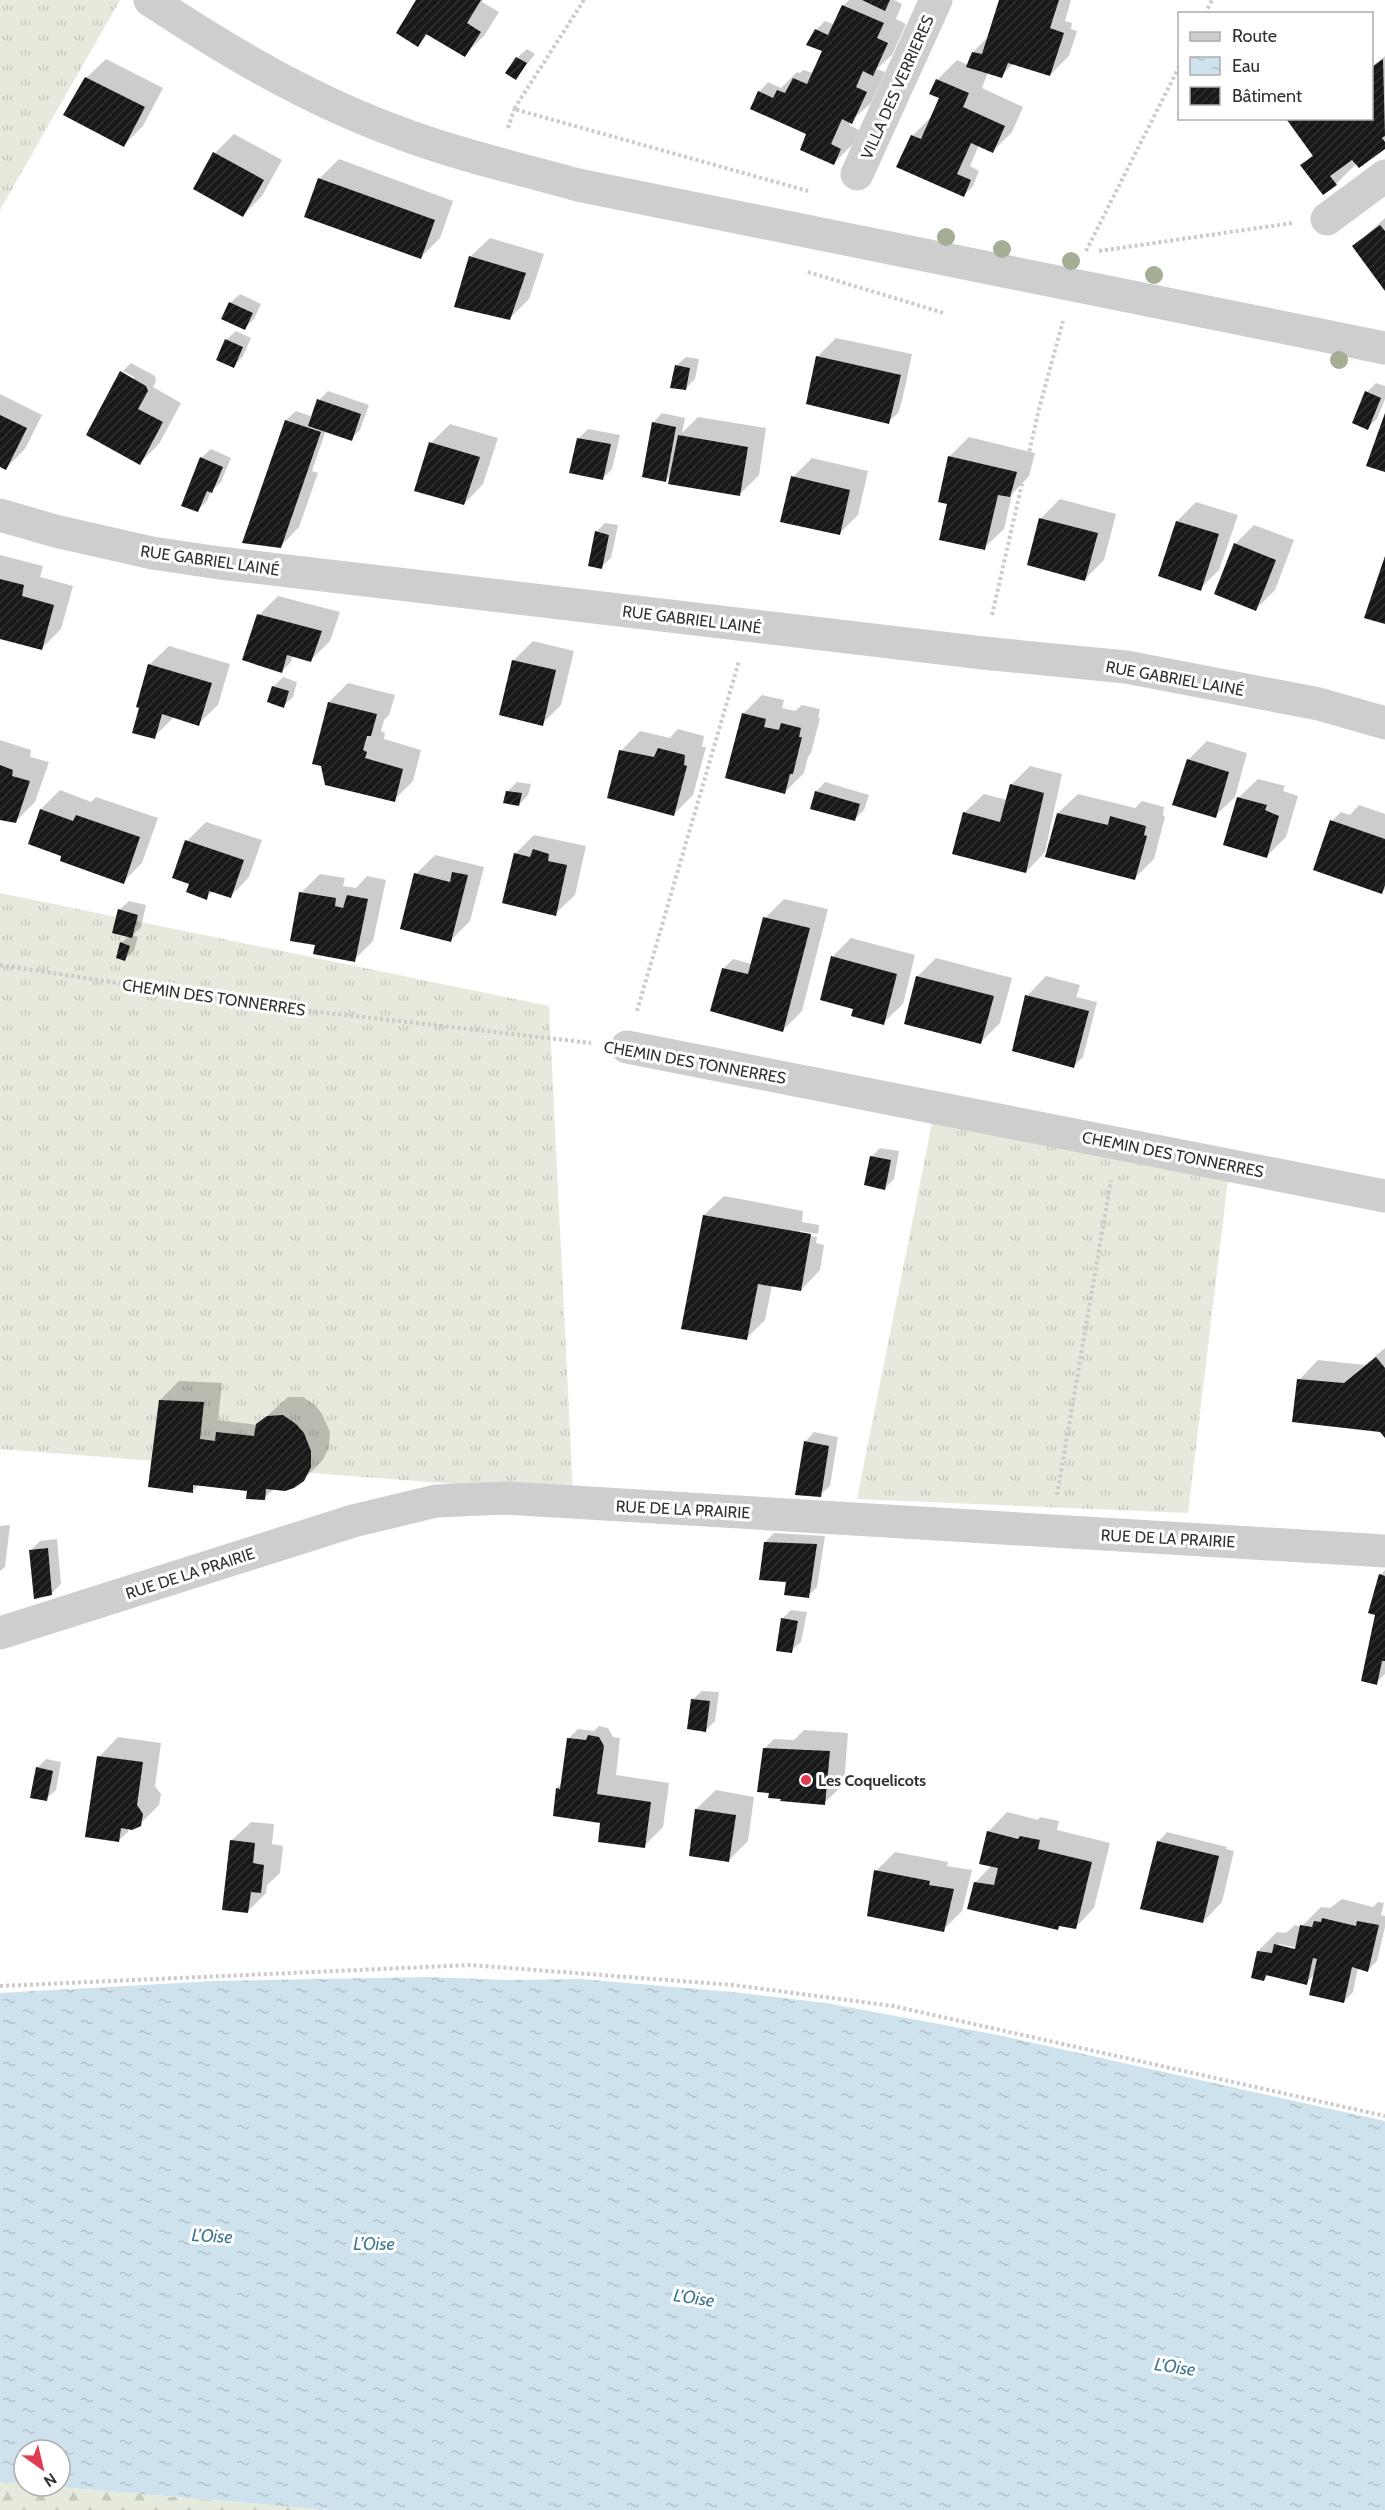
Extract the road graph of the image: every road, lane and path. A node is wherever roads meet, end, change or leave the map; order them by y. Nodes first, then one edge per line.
1 (150, 0) edge
2 (584, 0) edge
3 (936, 0) edge
4 (1178, 66) edge
5 (857, 174) dead end
6 (1385, 176) edge
7 (811, 192) dead end
8 (1327, 219) joint
9 (1073, 286) junction
10 (1385, 348) edge
11 (0, 515) edge
12 (992, 615) dead end
13 (739, 660) dead end
14 (1385, 723) edge
15 (0, 964) edge
16 (627, 1047) junction
17 (1117, 1143) junction
18 (1385, 1196) edge
19 (1051, 1531) junction
20 (1385, 1551) edge
21 (0, 1633) edge
22 (0, 1986) edge
23 (1385, 2116) edge

1 - 9 street
2 - 7 path
3 - 5 street, VILLA DES VERRIERES
4 - 8 path
6 - 8 street
9 - 10 street
9 - 12 path
11 - 14 street, RUE GABRIEL LAINÉ
13 - 16 path
15 - 16 path, CHEMIN DES TONNERRES
16 - 17 street, CHEMIN DES TONNERRES
17 - 18 street, CHEMIN DES TONNERRES
17 - 19 path
19 - 20 street, RUE DE LA PRAIRIE
19 - 21 street, RUE DE LA PRAIRIE
22 - 23 path

